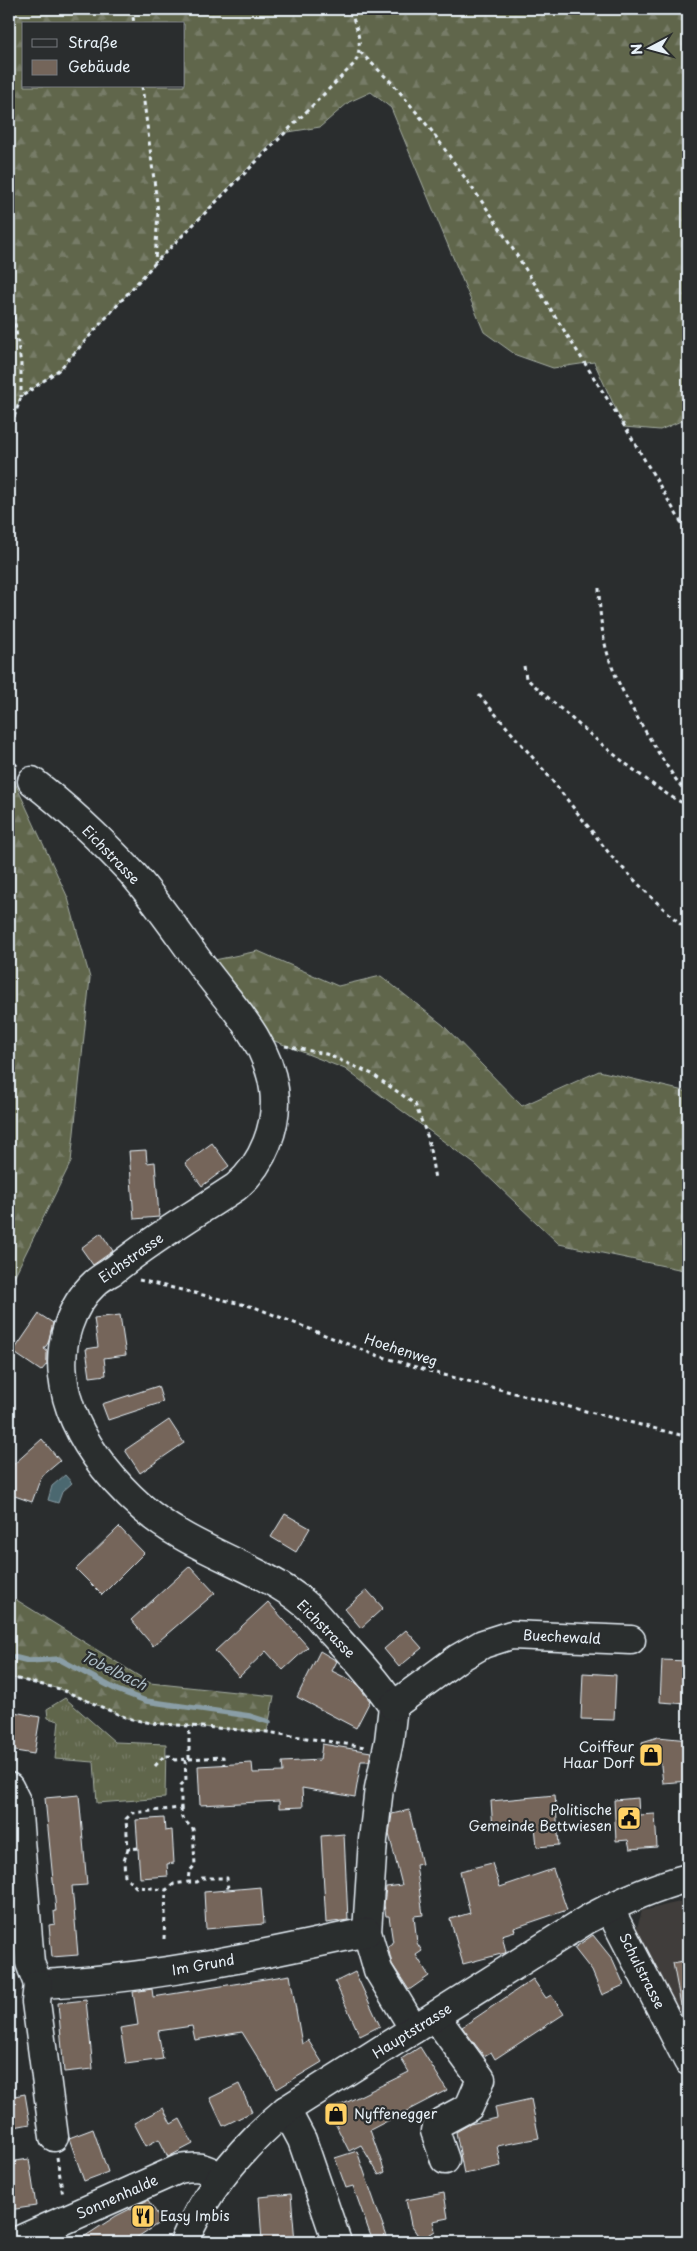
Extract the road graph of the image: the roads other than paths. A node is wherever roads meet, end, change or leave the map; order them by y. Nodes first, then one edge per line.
1 (32, 781) dead end
2 (631, 1640) dead end
3 (393, 1706) junction
4 (9, 1787) edge
5 (688, 1878) edge
6 (609, 1908) junction
7 (367, 1932) junction
8 (38, 1984) junction
9 (424, 2023) junction
10 (688, 2061) edge
11 (286, 2110) junction
12 (54, 2137) road end
13 (444, 2160) dead end
14 (220, 2177) junction
15 (15, 2242) edge
16 (184, 2242) edge
17 (337, 2242) edge

1 - 3 street, Eichstrasse
2 - 3 street, Buechewald
3 - 7 street
4 - 8 street
5 - 6 street, Hauptstrasse
6 - 9 street, Hauptstrasse
6 - 10 street, Schulstrasse
7 - 8 street, Im Grund
7 - 9 street
8 - 12 street
9 - 11 street, Hauptstrasse
9 - 13 street
11 - 14 street, Hauptstrasse
11 - 17 street
14 - 15 street, Sonnenhalde
14 - 16 street, Hauptstrasse

